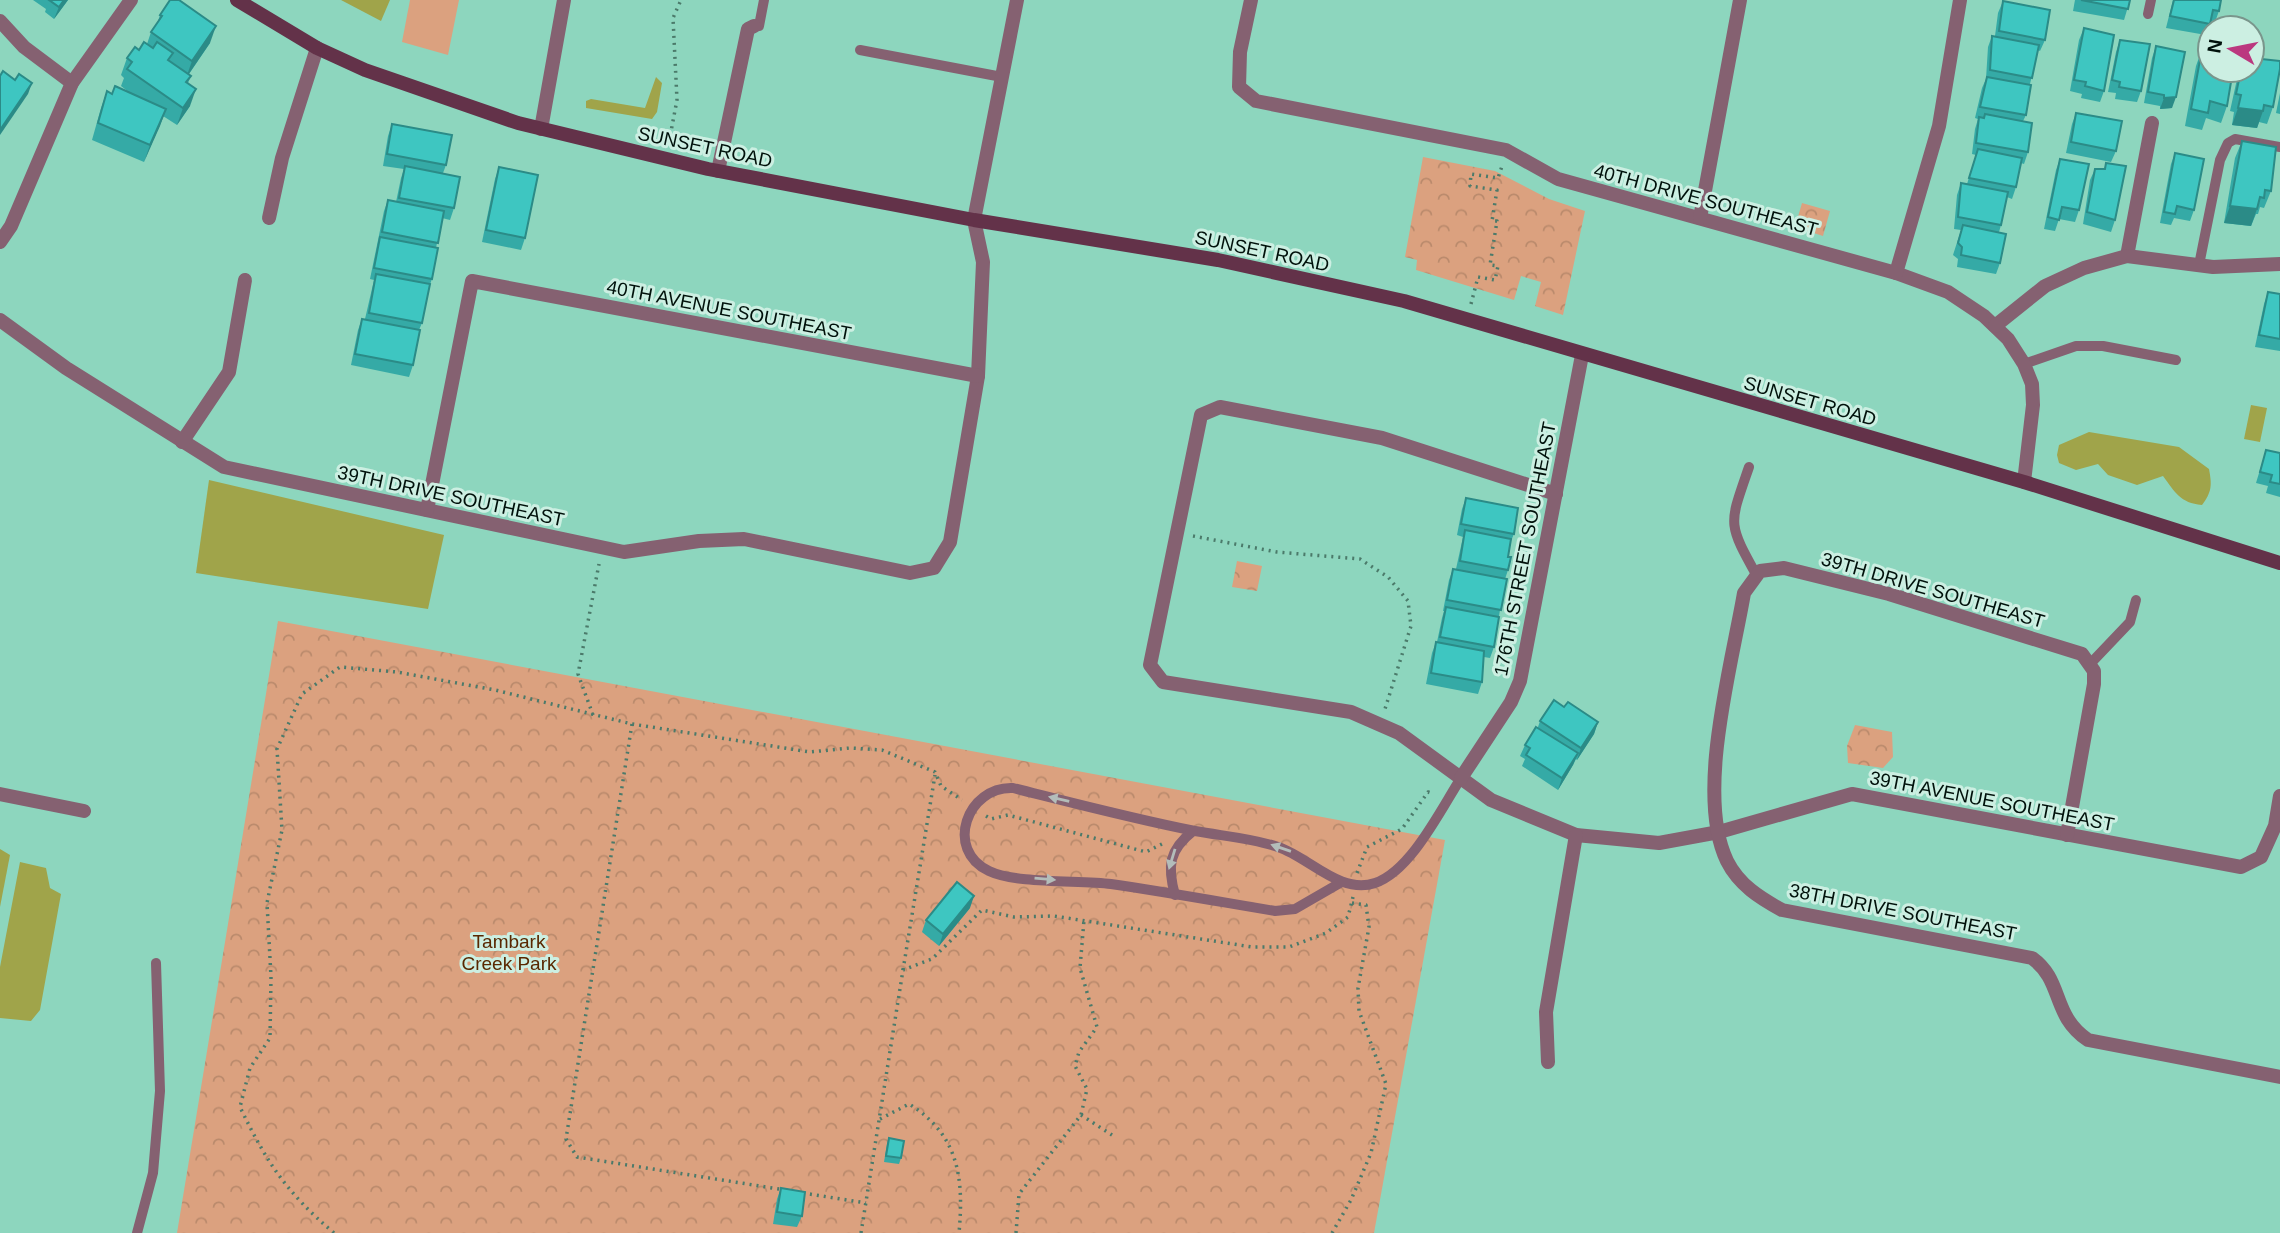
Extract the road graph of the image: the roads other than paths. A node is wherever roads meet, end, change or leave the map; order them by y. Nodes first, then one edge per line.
1 (131, 0) edge
2 (237, 0) edge
3 (564, 0) edge
4 (764, 0) edge
5 (1017, 0) edge
6 (1251, 0) edge
7 (1740, 0) edge
8 (1960, 0) edge
9 (2151, 0) edge
10 (2148, 14) dead end
11 (0, 21) edge
12 (754, 26) joint
13 (317, 48) junction
14 (860, 50) dead end
15 (1002, 77) junction
16 (72, 83) junction
17 (2152, 124) dead end
18 (541, 129) junction
19 (2280, 147) edge
20 (718, 171) junction
21 (269, 218) dead end
22 (1700, 218) junction
23 (974, 220) junction
24 (0, 242) edge
25 (2127, 257) junction
26 (2280, 264) edge
27 (2199, 265) junction
28 (1896, 273) junction
29 (246, 280) dead end
30 (0, 320) edge
31 (1995, 326) junction
32 (1582, 355) junction
33 (2176, 360) dead end
34 (2024, 364) junction
35 (978, 376) junction
36 (182, 442) junction
37 (1749, 467) dead end
38 (2024, 482) junction
39 (1556, 494) junction
40 (426, 510) junction
41 (2280, 563) edge
42 (1759, 574) junction
43 (2136, 600) dead end
44 (2091, 663) junction
45 (1461, 778) junction
46 (0, 794) edge
47 (2280, 796) edge
48 (84, 811) dead end
49 (1193, 831) junction
50 (1718, 832) junction
51 (1576, 835) junction
52 (2067, 835) junction
53 (1340, 883) junction
54 (1174, 895) junction
55 (156, 963) dead end
56 (1548, 1062) dead end
57 (2280, 1077) edge
58 (137, 1233) edge

1 - 16 street
2 - 13 street, SUNSET ROAD
3 - 18 street
4 - 12 lane
5 - 15 street
6 - 22 street, 40TH DRIVE SOUTHEAST
7 - 22 street
8 - 28 street
9 - 10 lane
11 - 16 street
12 - 20 street
13 - 18 street, SUNSET ROAD
13 - 21 street
14 - 15 lane
15 - 23 street
16 - 24 street
17 - 25 street
18 - 20 street, SUNSET ROAD
19 - 27 lane
20 - 23 street, SUNSET ROAD
22 - 28 street, 40TH DRIVE SOUTHEAST
23 - 32 street, SUNSET ROAD
23 - 35 street
25 - 27 street
25 - 31 street
26 - 27 street
28 - 31 street, 40TH DRIVE SOUTHEAST
29 - 36 street
30 - 36 street, 39TH DRIVE SOUTHEAST
31 - 34 street, 40TH DRIVE SOUTHEAST
32 - 38 street, SUNSET ROAD
32 - 39 street, 176TH STREET SOUTHEAST
33 - 34 lane
34 - 38 street, 40TH DRIVE SOUTHEAST
35 - 40 street, 39TH DRIVE SOUTHEAST
35 - 40 street, 40TH AVENUE SOUTHEAST
36 - 40 street, 39TH DRIVE SOUTHEAST
37 - 42 lane
38 - 41 street, SUNSET ROAD
39 - 45 street, 176TH STREET SOUTHEAST
39 - 45 street, 39TH AVENUE SOUTHEAST
42 - 44 street, 39TH DRIVE SOUTHEAST
42 - 50 street, 38TH DRIVE SOUTHEAST
43 - 44 lane
44 - 52 street
45 - 51 street, 39TH AVENUE SOUTHEAST
45 - 53 lane
46 - 48 street
47 - 52 street, 39TH AVENUE SOUTHEAST
53 -> 49 lane
49 -> 54 lane
49 -> 54 lane
50 - 51 street, 39TH AVENUE SOUTHEAST
50 - 52 street, 39TH AVENUE SOUTHEAST
50 - 57 street, 38TH DRIVE SOUTHEAST
51 - 56 street
53 - 54 lane
55 - 58 lane

